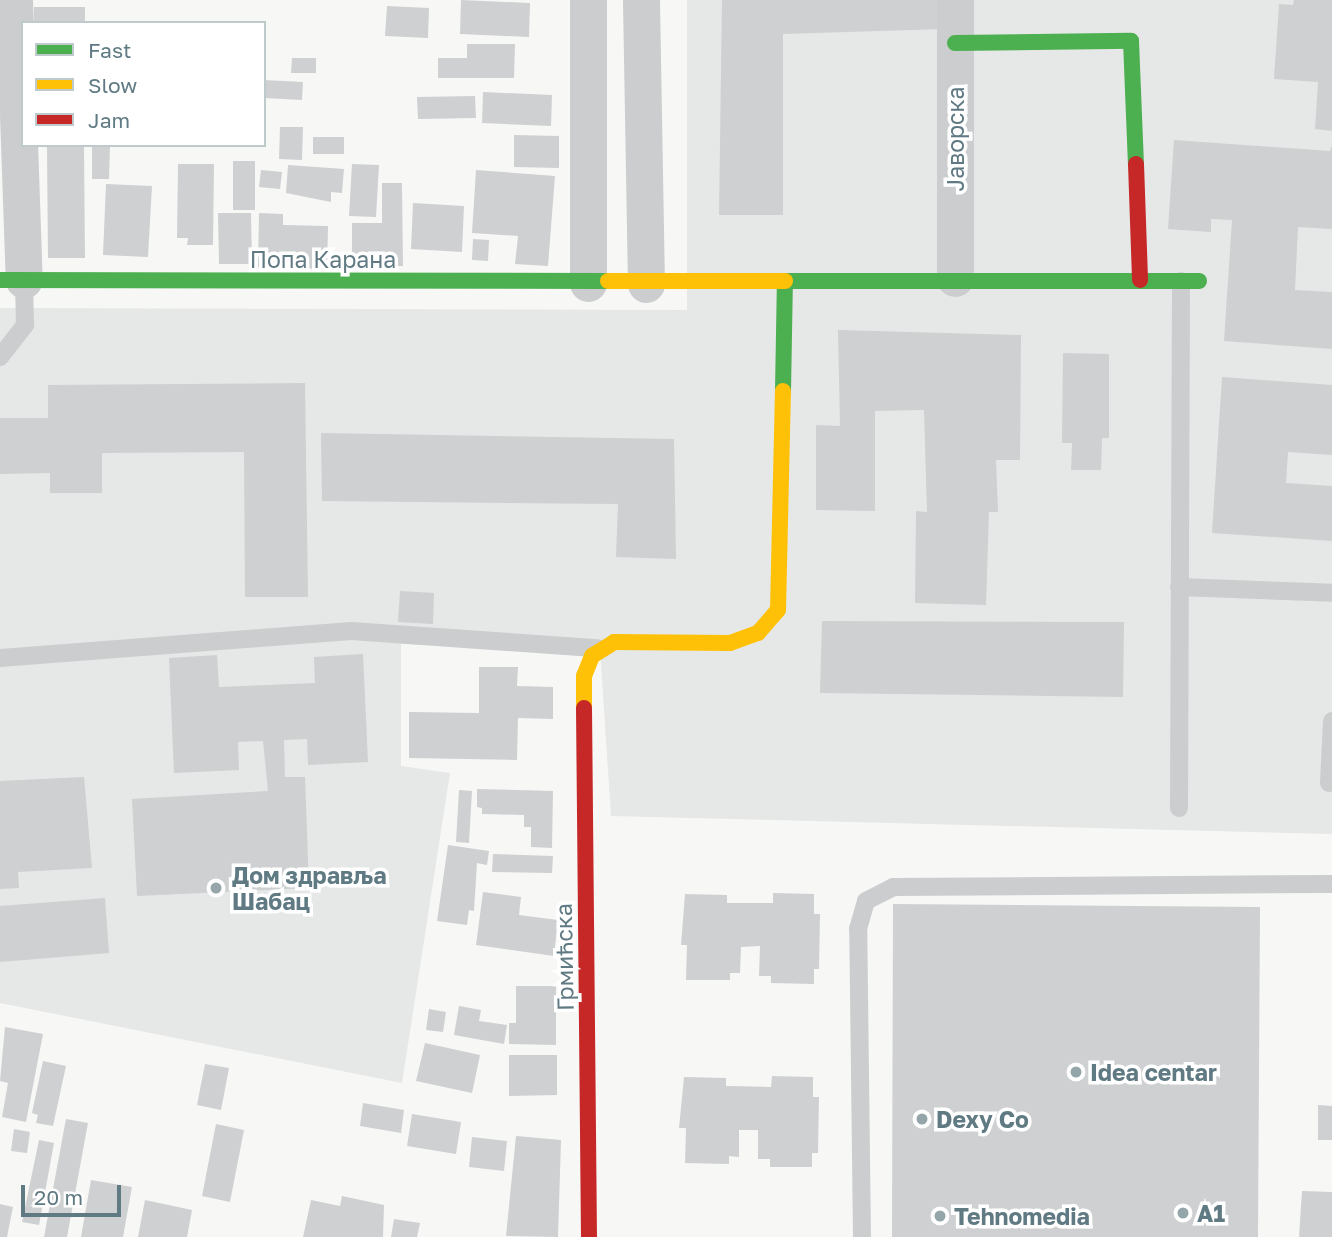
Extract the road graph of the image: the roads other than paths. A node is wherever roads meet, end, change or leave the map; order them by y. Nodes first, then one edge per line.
1 (14, 0) edge
2 (587, 0) edge
3 (641, 0) edge
4 (955, 0) edge
5 (955, 44) junction
6 (955, 278) junction
7 (12, 280) edge
8 (1140, 280) junction
9 (785, 281) junction
10 (1181, 281) junction
11 (1199, 281) dead end
12 (588, 283) junction
13 (646, 284) junction
14 (0, 357) edge
15 (1180, 587) junction
16 (1332, 593) edge
17 (600, 649) junction
18 (0, 658) edge
19 (1332, 721) edge
20 (1329, 783) dead end
21 (1179, 808) dead end
22 (1332, 884) edge
23 (589, 1237) edge
24 (862, 1237) edge

1 - 7 street
2 - 12 street
3 - 13 street
4 - 5 street, Јаворска
5 - 6 street, Јаворска
5 - 8 street
6 - 8 street, Попа Карана
6 - 9 street, Попа Карана
7 - 12 street, Попа Карана
7 - 14 lane
8 - 10 street, Попа Карана
9 - 13 street, Попа Карана
9 - 17 street
10 - 11 street, Попа Карана
10 - 15 lane
12 - 13 street, Попа Карана
15 - 16 lane
15 - 21 lane
17 - 18 lane
17 - 23 street, Грмићска
19 - 20 lane
22 - 24 lane

